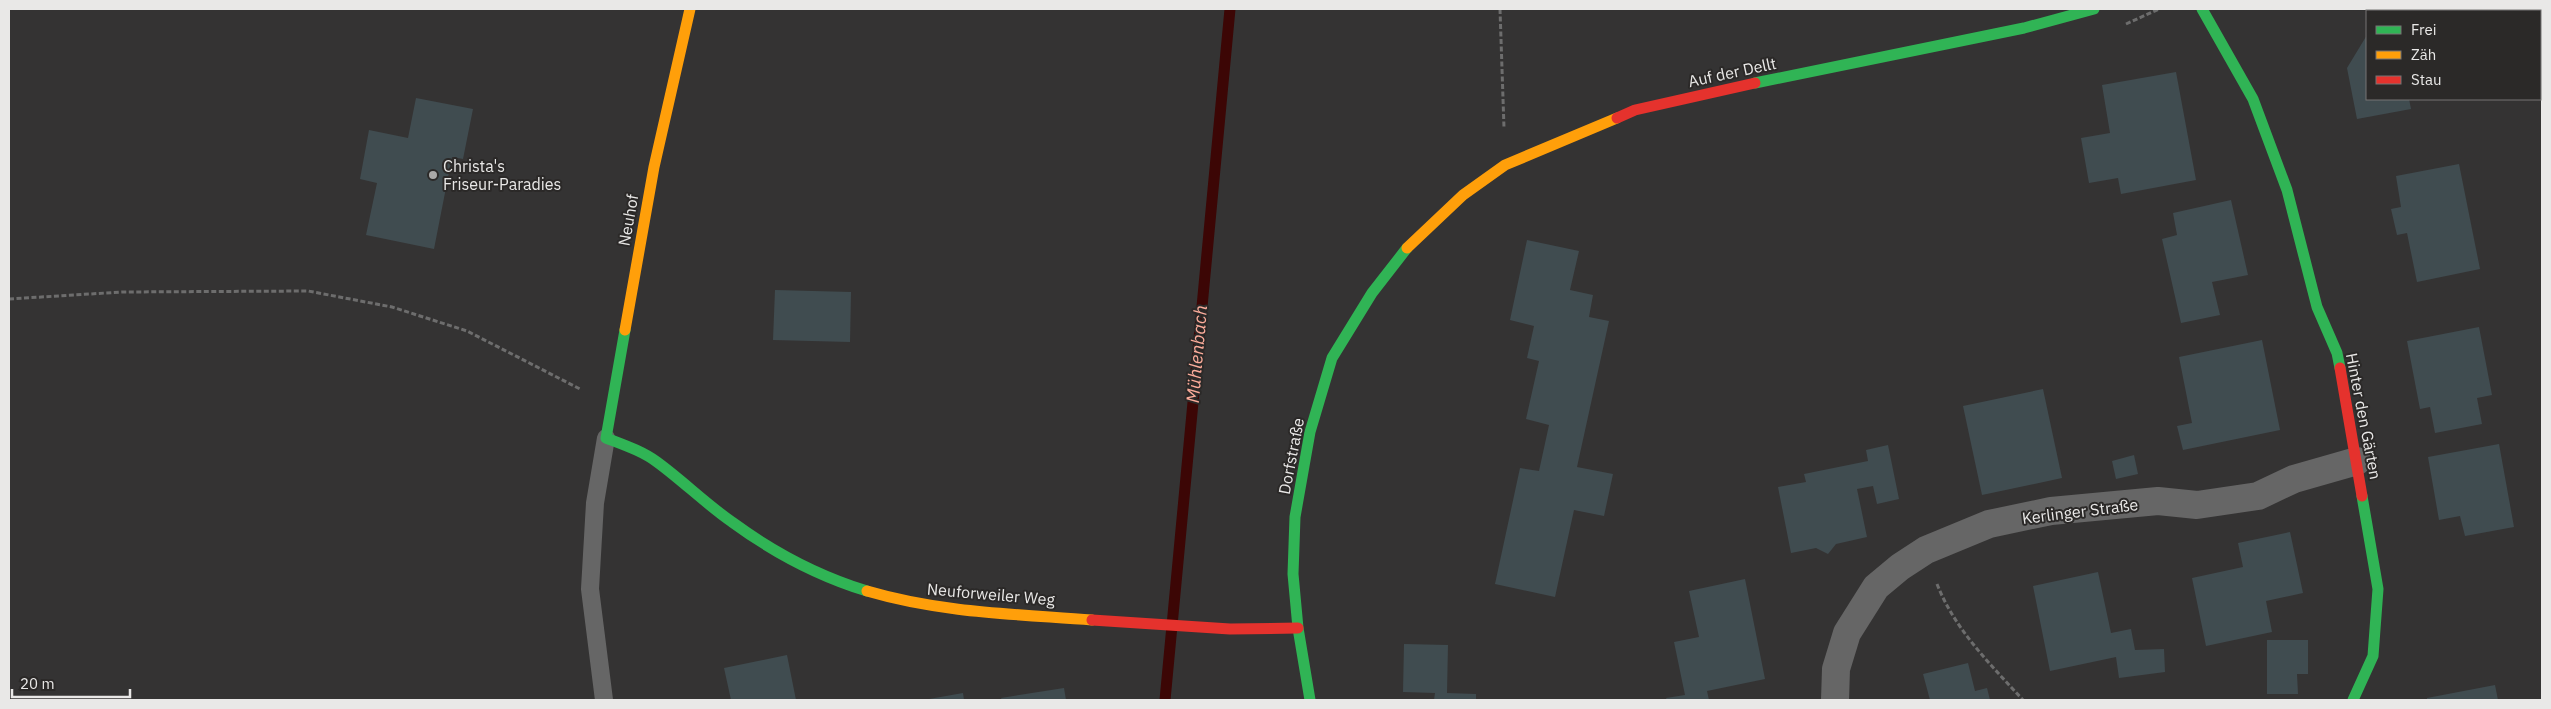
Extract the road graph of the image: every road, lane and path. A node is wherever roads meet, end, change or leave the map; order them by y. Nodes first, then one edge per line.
1 (690, 9) edge
2 (1500, 9) edge
3 (2094, 9) edge
4 (2202, 9) edge
5 (1505, 165) junction
6 (1411, 243) joint
7 (9, 299) edge
8 (611, 406) junction
9 (606, 438) junction
10 (2357, 462) junction
11 (1926, 550) junction
12 (1298, 628) junction
13 (604, 700) edge
14 (1310, 700) edge
15 (1835, 700) edge
16 (2023, 700) edge
17 (2352, 700) edge

1 - 8 street, Neuhof
2 - 5 path
3 - 5 street, Auf der Dellt
4 - 10 street, Hinter den Gärten
5 - 6 street, Auf der Dellt
6 - 12 street, Dorfstraße
7 - 8 path
8 - 9 street, Neuhof
9 - 12 street, Neuforweiler Weg
9 - 13 lane
10 - 11 street, Kerlinger Straße
10 - 17 street, Hinter den Gärten
11 - 15 street, Kerlinger Straße
11 - 16 path
12 - 14 street, Dorfstraße

